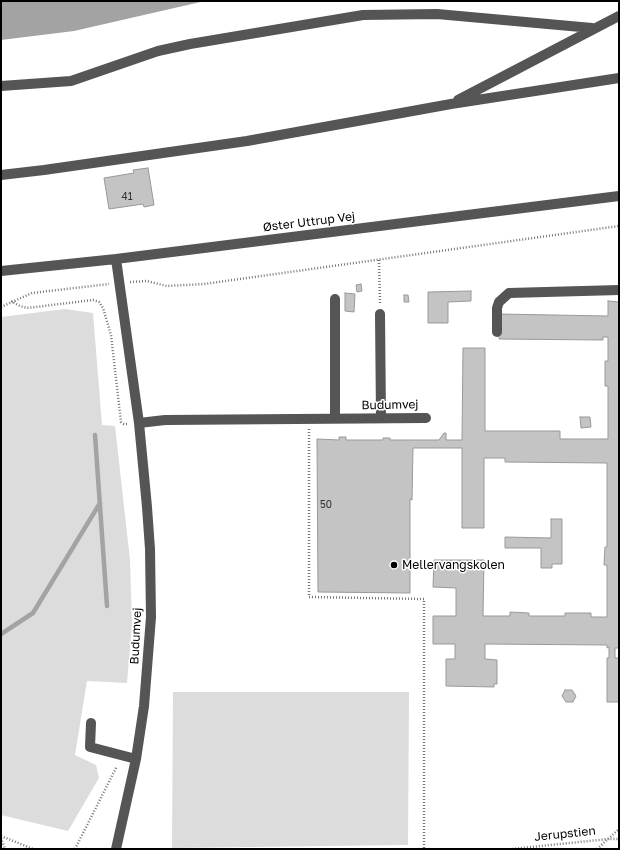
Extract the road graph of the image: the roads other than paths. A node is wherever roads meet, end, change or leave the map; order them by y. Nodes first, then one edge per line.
1 (619, 16) edge
2 (592, 28) junction
3 (619, 78) edge
4 (1, 86) edge
5 (450, 104) junction
6 (1, 175) edge
7 (619, 196) edge
8 (116, 259) junction
9 (1, 271) edge
10 (619, 290) edge
11 (335, 299) dead end
12 (380, 314) road end
13 (497, 332) dead end
14 (335, 418) junction
15 (381, 418) junction
16 (426, 418) dead end
17 (139, 423) junction
18 (91, 723) dead end
19 (136, 759) junction
20 (116, 849) edge

1 - 2 street
2 - 4 street
2 - 5 street
3 - 5 street
5 - 6 street
7 - 8 street, Øster Uttrup Vej
8 - 9 street, Øster Uttrup Vej
8 - 17 street, Budumvej
10 - 13 street
11 - 14 street
12 - 15 street
14 - 15 street, Budumvej
14 - 17 street, Budumvej
15 - 16 street, Budumvej
17 - 19 street, Budumvej
18 - 19 street
19 - 20 street, Budumvej

